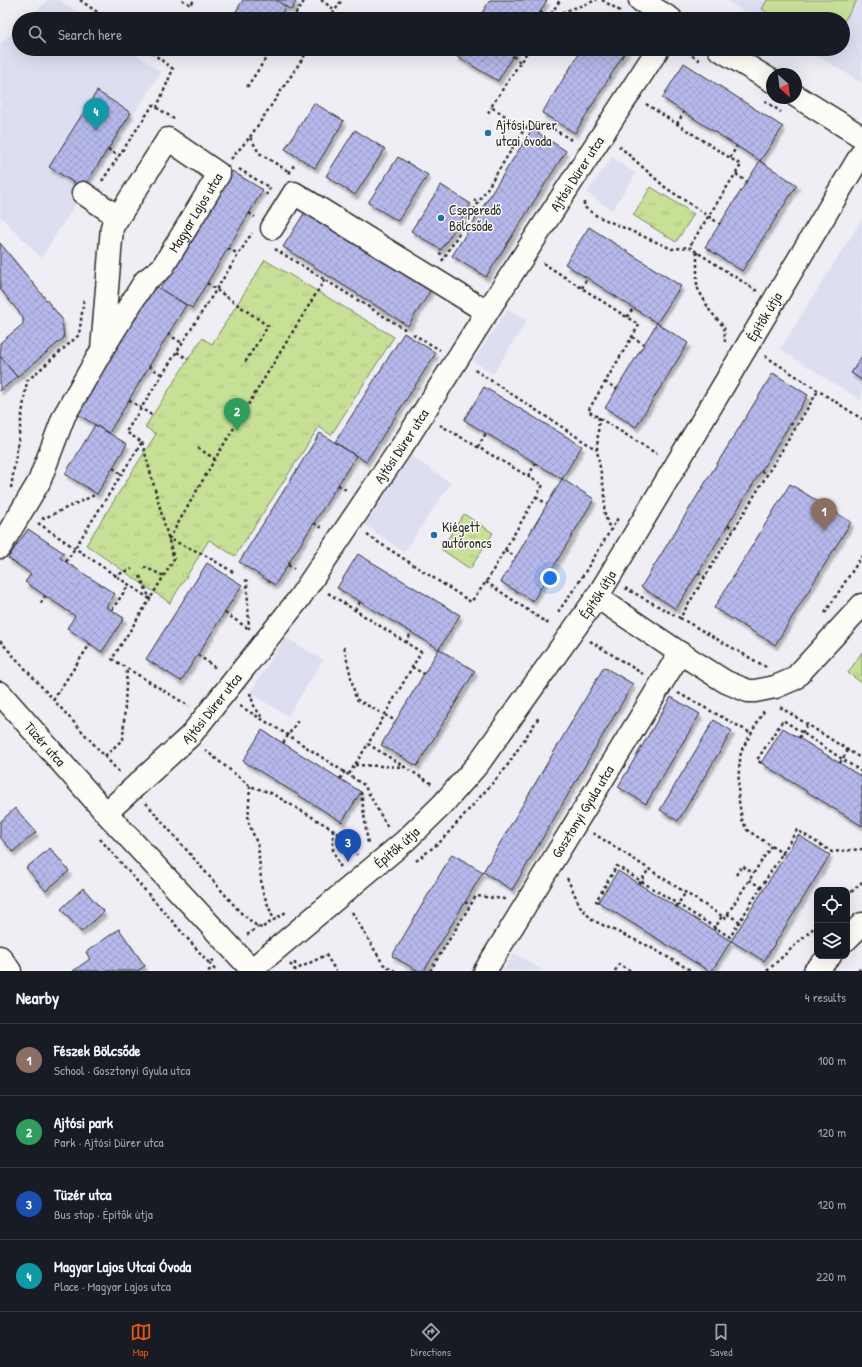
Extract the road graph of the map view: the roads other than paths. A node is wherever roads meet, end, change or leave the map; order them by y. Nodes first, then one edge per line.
1 (633, 8) edge
2 (647, 12) edge
3 (653, 56) edge
4 (714, 57) edge
5 (766, 89) edge
6 (802, 100) edge
7 (862, 137) edge
8 (862, 153) edge
9 (83, 193) dead end
10 (118, 217) junction
11 (263, 235) road end
12 (487, 312) junction
13 (102, 350) junction
14 (0, 547) edge
15 (597, 597) junction
16 (862, 605) edge
17 (680, 653) junction
18 (0, 693) edge
19 (106, 813) junction
20 (862, 924) edge
21 (850, 936) edge
22 (0, 956) edge
23 (827, 959) edge
24 (10, 971) edge
25 (251, 971) edge
26 (485, 971) edge
27 (815, 971) edge

1 - 2 street
3 - 12 street, Ajtósi Dürer utca
4 - 5 street
6 - 7 street
8 - 15 street, Építők útja
9 - 10 street
10 - 13 street, Magyar Lajos utca
10 - 13 street, Magyar Lajos utca
11 - 12 street
12 - 19 street, Ajtósi Dürer utca
13 - 14 street, Magyar Lajos utca
15 - 17 street
15 - 25 street, Építők útja
16 - 17 street
17 - 26 street, Gosztonyi Gyula utca
18 - 19 street, Tüzér utca
19 - 25 street, Tüzér utca
20 - 21 street
22 - 24 street
23 - 27 street

